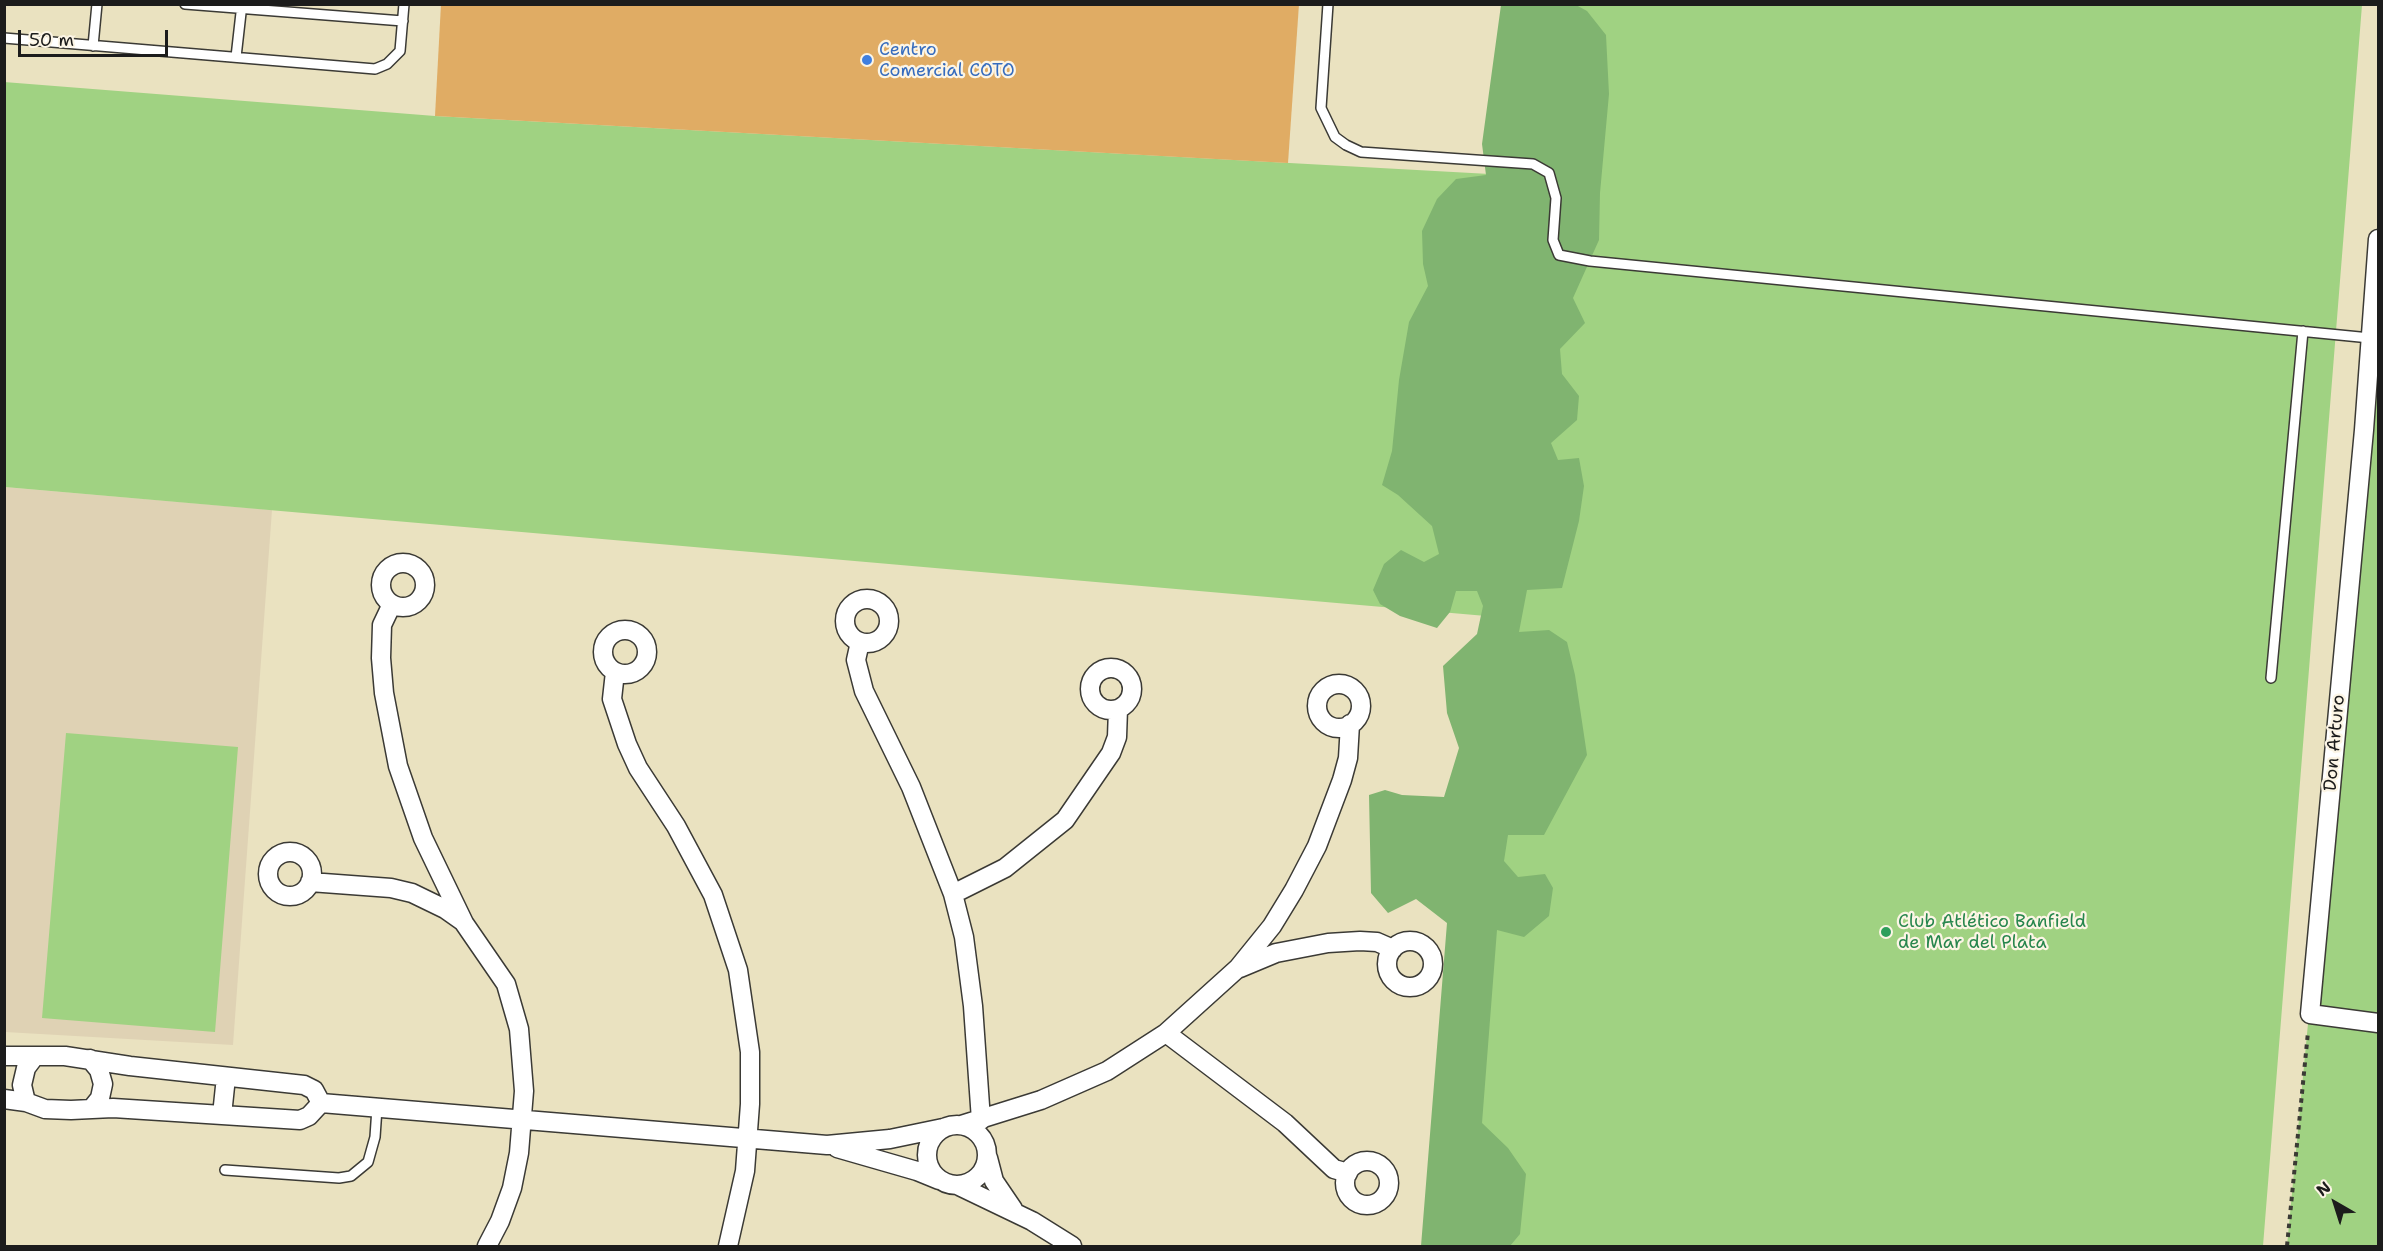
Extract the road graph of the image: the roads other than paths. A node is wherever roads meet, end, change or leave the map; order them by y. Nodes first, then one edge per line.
1 (97, 4) edge
2 (185, 4) edge
3 (404, 4) edge
4 (1328, 4) edge
5 (242, 7) edge
6 (403, 21) junction
7 (4, 38) edge
8 (93, 46) junction
9 (236, 57) junction
10 (2379, 239) edge
11 (2303, 331) junction
12 (2370, 338) junction
13 (2371, 430) edge
14 (392, 604) dead end
15 (860, 642) dead end
16 (615, 672) dead end
17 (2271, 678) dead end
18 (1118, 709) dead end
19 (1350, 724) dead end
20 (310, 882) dead end
21 (953, 894) junction
22 (465, 923) junction
23 (1392, 949) dead end
24 (1238, 969) junction
25 (2379, 1023) edge
26 (1166, 1033) junction
27 (4, 1056) edge
28 (35, 1056) junction
29 (90, 1059) junction
30 (226, 1077) junction
31 (4, 1099) edge
32 (26, 1102) junction
33 (321, 1103) junction
34 (92, 1108) junction
35 (377, 1108) junction
36 (1009, 1112) junction
37 (222, 1115) junction
38 (981, 1120) junction
39 (523, 1122) junction
40 (952, 1126) junction
41 (749, 1138) junction
42 (826, 1145) junction
43 (988, 1153) junction
44 (225, 1170) dead end
45 (1348, 1173) dead end
46 (949, 1183) junction
47 (1021, 1217) junction
48 (486, 1246) edge
49 (728, 1246) edge
50 (1072, 1246) edge

1 - 8 lane
2 - 5 lane
3 - 6 lane
4 - 11 lane
5 - 6 lane
5 - 9 lane
6 - 9 lane
7 - 8 lane
8 - 9 lane
10 - 12 street, Don Arturo
11 - 12 lane
11 - 17 lane
12 - 13 street, Don Arturo
13 - 25 street, Don Arturo
14 - 22 street
15 - 21 street
16 - 41 street
18 - 21 street
19 - 24 street
20 - 22 street
21 - 38 street
22 - 39 street
23 - 24 street
24 - 26 street
26 - 36 street
26 - 45 street
27 - 28 street
28 - 29 street
28 - 32 street
29 - 30 street
29 - 34 street
30 - 33 street
30 - 37 street
31 - 32 street
32 - 34 street
33 - 35 street
33 - 37 street
34 - 37 street
35 - 39 street
35 - 44 lane
36 - 38 street
36 - 43 street
38 - 40 street
39 - 41 street
39 - 48 street
40 - 42 street
40 - 43 street
40 - 46 street
41 - 42 street
41 - 49 street
42 - 46 street
43 - 46 street
43 - 47 street
46 - 47 street
47 - 50 street

